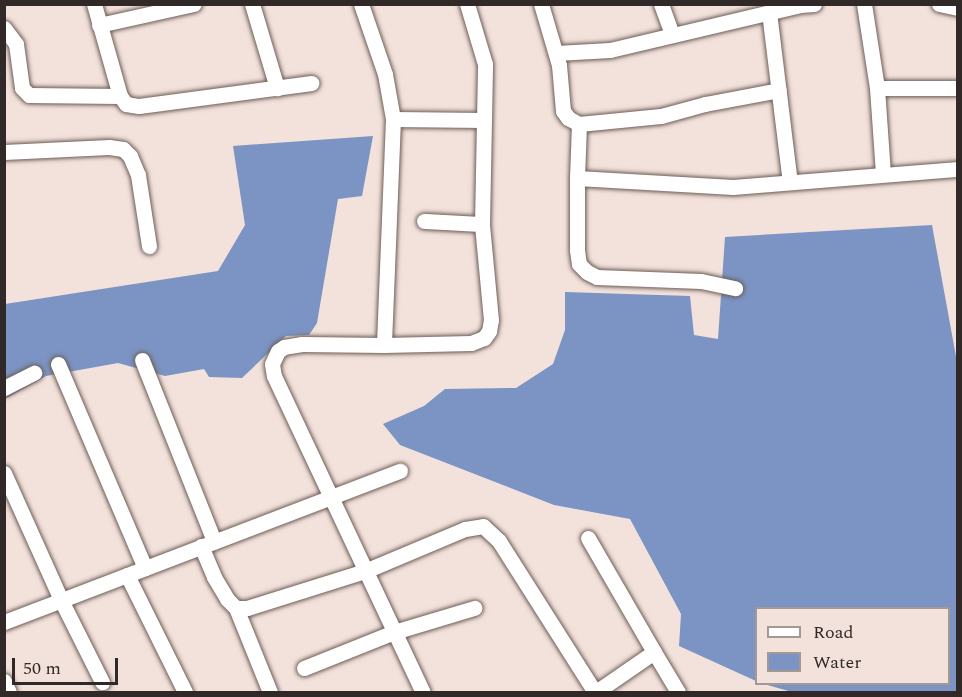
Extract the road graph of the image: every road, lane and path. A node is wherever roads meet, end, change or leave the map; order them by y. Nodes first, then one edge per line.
1 (94, 4) edge
2 (194, 4) edge
3 (252, 4) edge
4 (361, 4) edge
5 (467, 4) edge
6 (541, 4) edge
7 (661, 4) edge
8 (864, 4) edge
9 (939, 4) edge
10 (804, 5) edge
11 (957, 8) edge
12 (769, 12) junction
13 (99, 25) junction
14 (4, 28) edge
15 (672, 35) junction
16 (556, 53) junction
17 (311, 83) dead end
18 (277, 88) junction
19 (877, 88) junction
20 (955, 88) dead end
21 (779, 90) junction
22 (120, 96) junction
23 (393, 119) junction
24 (484, 120) junction
25 (579, 124) junction
26 (4, 153) edge
27 (957, 169) edge
28 (883, 173) junction
29 (577, 178) junction
30 (790, 182) junction
31 (424, 221) dead end
32 (482, 224) junction
33 (149, 246) dead end
34 (735, 288) dead end
35 (384, 345) junction
36 (142, 360) dead end
37 (58, 364) dead end
38 (34, 373) dead end
39 (4, 388) edge
40 (400, 471) dead end
41 (4, 473) edge
42 (331, 499) junction
43 (588, 538) dead end
44 (208, 543) junction
45 (145, 567) junction
46 (365, 571) junction
47 (127, 575) junction
48 (61, 600) junction
49 (236, 608) junction
50 (474, 608) dead end
51 (4, 622) edge
52 (394, 632) junction
53 (654, 652) junction
54 (304, 668) dead end
55 (4, 681) edge
56 (102, 682) dead end
57 (9, 693) edge
58 (185, 693) edge
59 (270, 693) edge
60 (423, 693) edge
61 (596, 693) edge
62 (678, 693) edge

1 - 13 street
2 - 13 street
3 - 18 street
4 - 23 street
5 - 24 street
6 - 16 street
7 - 15 street
8 - 19 street
9 - 11 street
10 - 12 street
12 - 15 street
12 - 21 street
13 - 22 street
14 - 22 street
15 - 16 street
16 - 25 street
17 - 18 street
18 - 22 street
19 - 20 street
19 - 28 street
21 - 25 street
21 - 30 street
23 - 24 street
23 - 35 street
24 - 32 street
25 - 29 street
26 - 33 street
27 - 28 street
28 - 30 street
29 - 30 street
29 - 34 street
31 - 32 street
32 - 35 street
35 - 42 street
36 - 44 street
37 - 45 street
38 - 39 street
40 - 42 street
41 - 48 street
42 - 44 street
42 - 46 street
43 - 53 street
44 - 45 street
44 - 49 street
45 - 47 street
46 - 49 street
46 - 52 street
46 - 61 street
47 - 48 street
47 - 58 street
48 - 51 street
48 - 56 street
49 - 59 street
50 - 52 street
52 - 54 street
52 - 60 street
53 - 61 street
53 - 62 street
55 - 57 street

